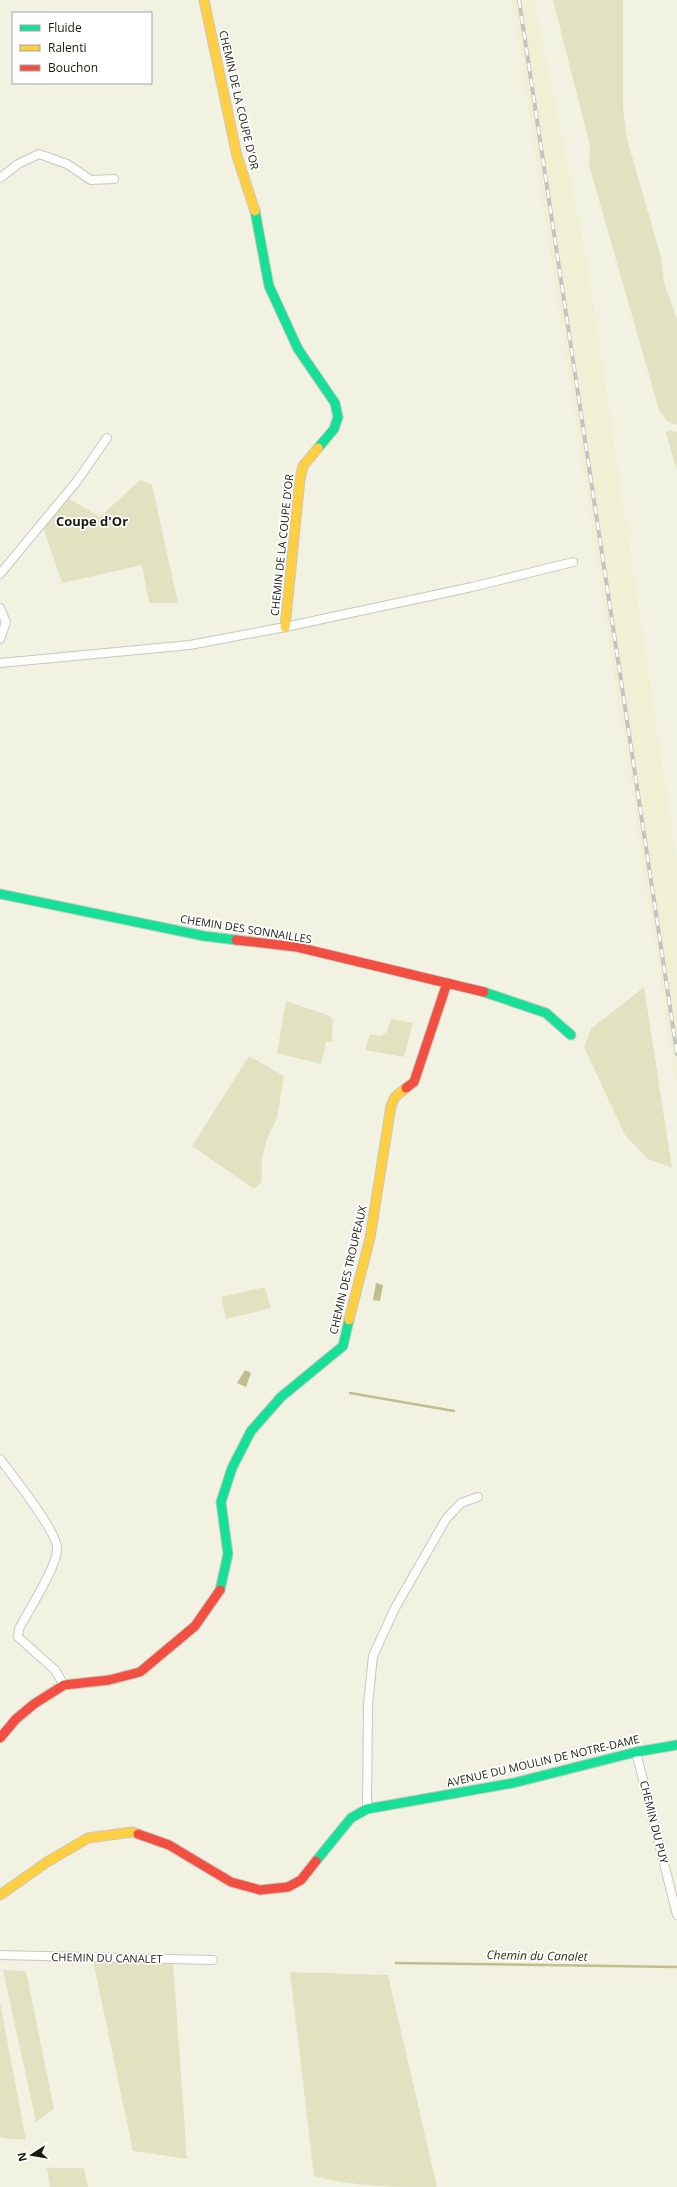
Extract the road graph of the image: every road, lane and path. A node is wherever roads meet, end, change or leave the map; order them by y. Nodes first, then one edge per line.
1 (204, 0) edge
2 (0, 178) edge
3 (114, 179) dead end
4 (107, 438) dead end
5 (573, 562) dead end
6 (0, 574) edge
7 (0, 608) edge
8 (285, 627) junction
9 (0, 639) edge
10 (0, 663) edge
11 (0, 894) edge
12 (447, 983) junction
13 (571, 1035) dead end
14 (0, 1459) edge
15 (478, 1497) dead end
16 (64, 1685) junction
17 (0, 1738) edge
18 (677, 1745) edge
19 (636, 1752) junction
20 (367, 1808) junction
21 (0, 1895) edge
22 (677, 1915) edge
23 (0, 1955) edge
24 (213, 1960) dead end

1 - 8 street, CHEMIN DE LA COUPE D'OR
2 - 3 street
4 - 6 street
5 - 8 street, CHEMIN DE LA COUPE D'OR
7 - 9 street
8 - 10 street, CHEMIN DE LA COUPE D'OR
11 - 12 street, CHEMIN DES SONNAILLES
12 - 13 street, CHEMIN DES SONNAILLES
12 - 16 street, CHEMIN DES TROUPEAUX
14 - 16 street
15 - 20 street
16 - 17 street, CHEMIN DES TROUPEAUX
18 - 19 street, AVENUE DU MOULIN DE NOTRE-DAME
19 - 20 street, AVENUE DU MOULIN DE NOTRE-DAME
19 - 22 street, CHEMIN DU PUY
20 - 21 street, AVENUE DU MOULIN DE NOTRE-DAME
23 - 24 street, CHEMIN DU CANALET

